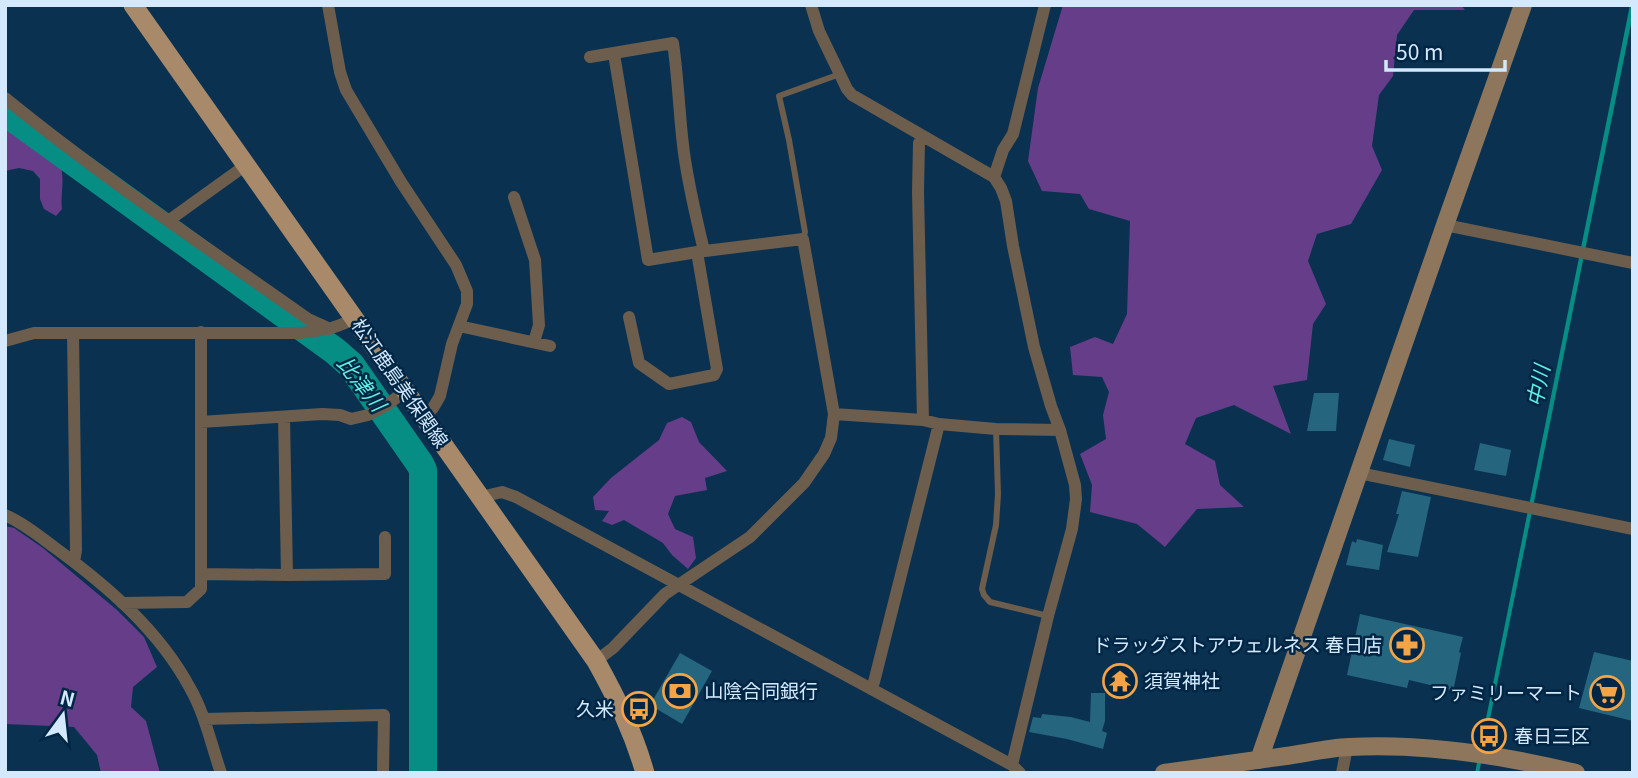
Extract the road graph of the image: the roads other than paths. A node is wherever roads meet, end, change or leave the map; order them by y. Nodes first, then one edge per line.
1 (133, 5) edge
2 (328, 5) edge
3 (811, 5) edge
4 (1045, 5) edge
5 (1523, 5) edge
6 (614, 54) junction
7 (590, 57) dead end
8 (840, 74) junction
9 (5, 98) edge
10 (923, 137) junction
11 (246, 165) junction
12 (994, 177) junction
13 (514, 197) dead end
14 (168, 221) junction
15 (1445, 225) junction
16 (803, 239) junction
17 (701, 252) junction
18 (1633, 263) edge
19 (629, 317) dead end
20 (354, 318) junction
21 (459, 326) junction
22 (326, 330) junction
23 (201, 332) junction
24 (73, 333) junction
25 (5, 341) edge
26 (534, 342) junction
27 (550, 346) dead end
28 (405, 391) junction
29 (834, 414) junction
30 (284, 417) junction
31 (424, 418) junction
32 (923, 420) junction
33 (201, 422) junction
34 (939, 425) junction
35 (996, 429) junction
36 (1060, 430) junction
37 (1359, 472) junction
38 (481, 497) junction
39 (5, 515) edge
40 (1633, 529) edge
41 (385, 537) dead end
42 (74, 562) junction
43 (201, 573) junction
44 (286, 575) junction
45 (678, 585) junction
46 (122, 603) junction
47 (1048, 616) junction
48 (596, 661) junction
49 (871, 689) junction
50 (204, 719) junction
51 (1347, 747) junction
52 (1257, 766) edge
53 (1016, 769) edge
54 (221, 773) edge
55 (383, 773) edge
56 (645, 773) edge
57 (1164, 773) edge
58 (1342, 773) edge
59 (1576, 773) edge

1 - 11 main road, 松江鹿島美保関線
2 - 21 street
3 - 8 street
4 - 12 street
5 - 15 street
6 - 7 street
6 - 17 street
6 - 17 street
8 - 10 street
8 - 16 lane
9 - 14 street
10 - 12 street
10 - 32 street
11 - 14 street
11 - 20 main road, 松江鹿島美保関線
12 - 36 street
13 - 26 street
14 - 22 street
15 - 18 street
15 - 37 street
16 - 17 street
16 - 29 street
17 - 19 street
20 - 22 street
20 - 28 main road, 松江鹿島美保関線
21 - 26 street
21 - 31 street
22 - 23 street
23 - 24 street
23 - 33 street
24 - 25 street
24 - 42 street
26 - 27 street
28 - 30 street
28 - 31 main road, 松江鹿島美保関線
29 - 32 street
29 - 45 street
30 - 33 street
30 - 44 street
31 - 38 main road, 松江鹿島美保関線
32 - 34 street
33 - 43 street
34 - 35 street
34 - 49 street
35 - 36 street
35 - 47 lane
36 - 47 street
37 - 40 street
37 - 52 street
38 - 45 street
38 - 48 main road, 松江鹿島美保関線
39 - 42 street
41 - 44 street
42 - 46 street
43 - 44 street
43 - 46 street
45 - 48 street
45 - 49 street
46 - 50 street
47 - 53 street
48 - 56 main road, 松江鹿島美保関線
49 - 53 street
50 - 54 street
50 - 55 street
51 - 52 street
51 - 58 street
51 - 59 street
52 - 57 street

